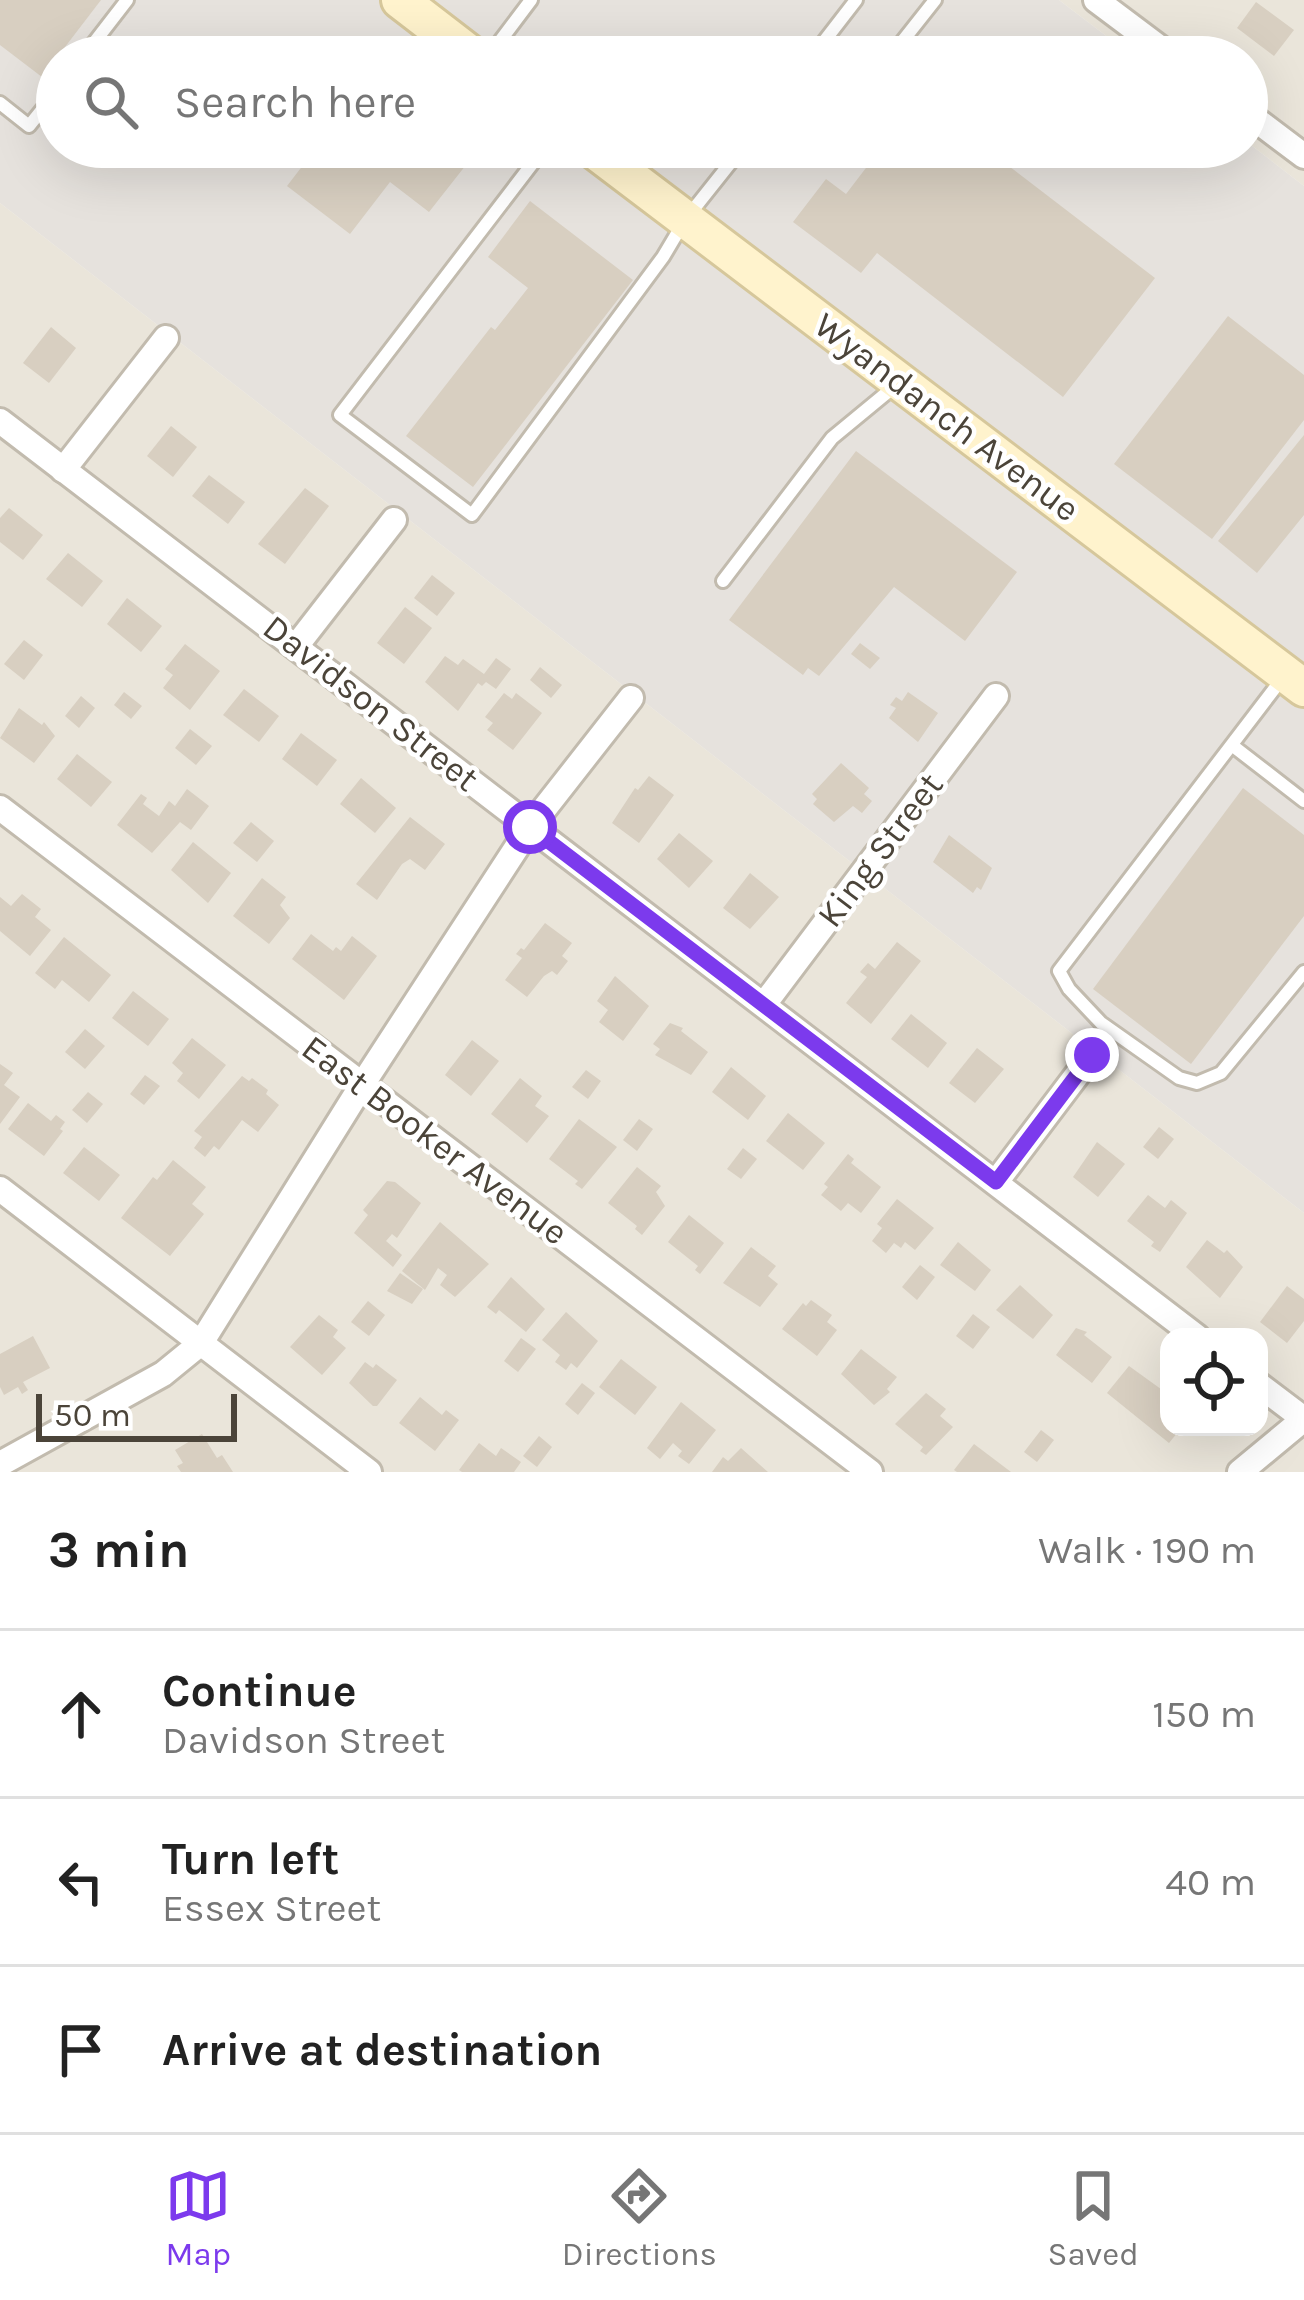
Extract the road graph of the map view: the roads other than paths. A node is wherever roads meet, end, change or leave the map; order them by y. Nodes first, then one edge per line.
1 (127, 0) edge
2 (400, 0) edge
3 (531, 0) edge
4 (856, 0) edge
5 (935, 0) edge
6 (1096, 0) edge
7 (99, 36) edge
8 (447, 36) edge
9 (504, 36) edge
10 (828, 36) edge
11 (907, 36) edge
12 (1144, 36) edge
13 (0, 103) edge
14 (36, 117) edge
15 (1268, 129) edge
16 (1304, 156) edge
17 (528, 168) edge
18 (617, 168) edge
19 (726, 168) edge
20 (685, 220) junction
21 (166, 338) dead end
22 (901, 382) junction
23 (0, 422) edge
24 (63, 470) junction
25 (394, 520) dead end
26 (723, 581) dead end
27 (296, 645) junction
28 (1295, 681) edge
29 (995, 697) dead end
30 (631, 698) dead end
31 (1233, 746) junction
32 (1304, 801) edge
33 (0, 808) edge
34 (530, 827) junction
35 (1304, 972) edge
36 (765, 1003) junction
37 (1092, 1055) dead end
38 (362, 1085) junction
39 (996, 1182) junction
40 (0, 1189) edge
41 (1185, 1328) edge
42 (201, 1343) junction
43 (1268, 1391) edge
44 (1304, 1419) edge
45 (0, 1464) edge
46 (369, 1472) edge
47 (871, 1472) edge
48 (1240, 1472) edge

1 - 7 lane
2 - 8 street
3 - 9 lane
4 - 10 lane
5 - 11 lane
6 - 12 street
13 - 14 lane
15 - 16 street
17 - 20 lane
18 - 20 street, Wyandanch Avenue
19 - 20 lane
20 - 22 street, Wyandanch Avenue
21 - 24 street
22 - 26 lane
22 - 28 street, Wyandanch Avenue
23 - 24 street, Davidson Street
24 - 27 street, Davidson Street
25 - 27 street
27 - 34 street, Davidson Street
28 - 31 lane
29 - 36 street, King Street
30 - 34 street
31 - 32 lane
31 - 35 lane
33 - 38 street, East Booker Avenue
34 - 36 street, Davidson Street
34 - 38 street
36 - 39 street, Davidson Street
37 - 39 street
38 - 42 street
38 - 47 street, East Booker Avenue
39 - 41 street, Davidson Street
40 - 42 street
42 - 45 street
42 - 46 street
43 - 44 street
44 - 48 street

